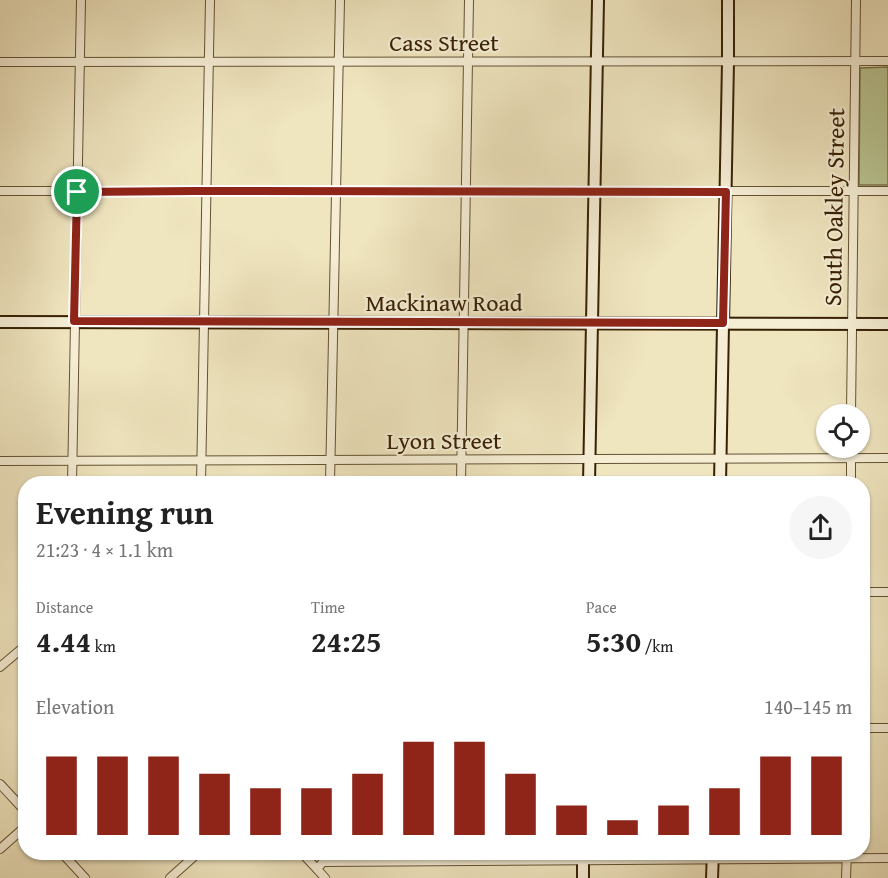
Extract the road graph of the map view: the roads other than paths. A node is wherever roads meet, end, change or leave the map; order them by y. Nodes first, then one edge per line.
1 (81, 0) edge
2 (210, 0) edge
3 (340, 0) edge
4 (469, 0) edge
5 (598, 0) edge
6 (728, 0) edge
7 (856, 0) edge
8 (597, 61) junction
9 (856, 61) junction
10 (888, 61) edge
11 (0, 62) edge
12 (80, 62) junction
13 (208, 62) junction
14 (338, 62) junction
15 (468, 62) junction
16 (728, 62) junction
17 (0, 191) edge
18 (206, 191) junction
19 (335, 191) junction
20 (465, 191) junction
21 (853, 191) junction
22 (888, 191) edge
23 (77, 192) junction
24 (595, 192) junction
25 (726, 192) junction
26 (74, 321) junction
27 (0, 322) edge
28 (204, 322) junction
29 (333, 322) junction
30 (463, 323) junction
31 (594, 323) junction
32 (723, 323) junction
33 (852, 324) junction
34 (888, 324) edge
35 (851, 404) edge
36 (720, 458) junction
37 (816, 458) edge
38 (851, 458) edge
39 (870, 458) edge
40 (888, 458) edge
41 (331, 459) junction
42 (461, 459) junction
43 (590, 459) junction
44 (72, 460) junction
45 (0, 461) edge
46 (202, 461) junction
47 (72, 476) edge
48 (201, 476) edge
49 (330, 476) edge
50 (461, 476) edge
51 (590, 476) edge
52 (720, 476) edge
53 (850, 476) edge
54 (870, 592) edge
55 (888, 592) edge
56 (18, 652) edge
57 (0, 667) edge
58 (870, 728) edge
59 (888, 728) edge
60 (0, 784) edge
61 (18, 803) edge
62 (18, 833) edge
63 (0, 849) edge
64 (870, 857) edge
65 (888, 858) edge
66 (69, 860) edge
67 (190, 860) edge
68 (309, 860) edge
69 (366, 860) edge
70 (583, 860) edge
71 (713, 860) edge
72 (847, 860) edge
73 (323, 862) joint
74 (317, 869) junction
75 (85, 878) edge
76 (170, 878) edge
77 (325, 878) edge
78 (583, 878) edge
79 (712, 878) edge
80 (846, 878) edge

1 - 12 street
2 - 13 street
3 - 14 street
4 - 15 street
5 - 8 main road
6 - 16 main road
7 - 9 street, South Oakley Street
8 - 15 street, Cass Street
8 - 16 street, Cass Street
8 - 24 main road
9 - 10 street, Cass Street
9 - 16 street, Cass Street
9 - 21 street, South Oakley Street
11 - 12 street, Cass Street
12 - 13 street, Cass Street
12 - 23 street
13 - 14 street, Cass Street
13 - 18 street
14 - 15 street, Cass Street
14 - 19 street
15 - 20 street
16 - 25 main road
17 - 23 street
18 - 19 street
18 - 23 street
18 - 28 street
19 - 20 street
19 - 29 street
20 - 24 street
20 - 30 street
21 - 22 street
21 - 25 street
21 - 33 street, South Oakley Street
23 - 26 street
24 - 25 street
24 - 31 main road
25 - 32 main road
26 - 27 main road, Mackinaw Road
26 - 28 main road, Mackinaw Road
26 - 44 street
28 - 29 main road, Mackinaw Road
28 - 46 street
29 - 30 main road, Mackinaw Road
29 - 41 street
30 - 31 main road, Mackinaw Road
30 - 42 street
31 - 32 main road, Mackinaw Road
31 - 43 main road
32 - 33 main road, Mackinaw Road
32 - 36 main road
33 - 34 main road, Mackinaw Road
33 - 35 street, South Oakley Street
36 - 37 street, Lyon Street
36 - 43 street, Lyon Street
36 - 52 main road
38 - 53 street
39 - 40 street, Lyon Street
41 - 42 street, Lyon Street
41 - 46 street, Lyon Street
41 - 49 street
42 - 43 street, Lyon Street
42 - 50 street
43 - 51 main road
44 - 45 street, Lyon Street
44 - 46 street, Lyon Street
44 - 47 street
46 - 48 street
54 - 55 street
56 - 57 street
58 - 59 street
60 - 61 street
62 - 63 street
64 - 65 street
66 - 75 street
67 - 76 street
68 - 74 street
69 - 73 street
70 - 78 main road
71 - 79 main road
72 - 80 street
73 - 74 street
74 - 77 street

